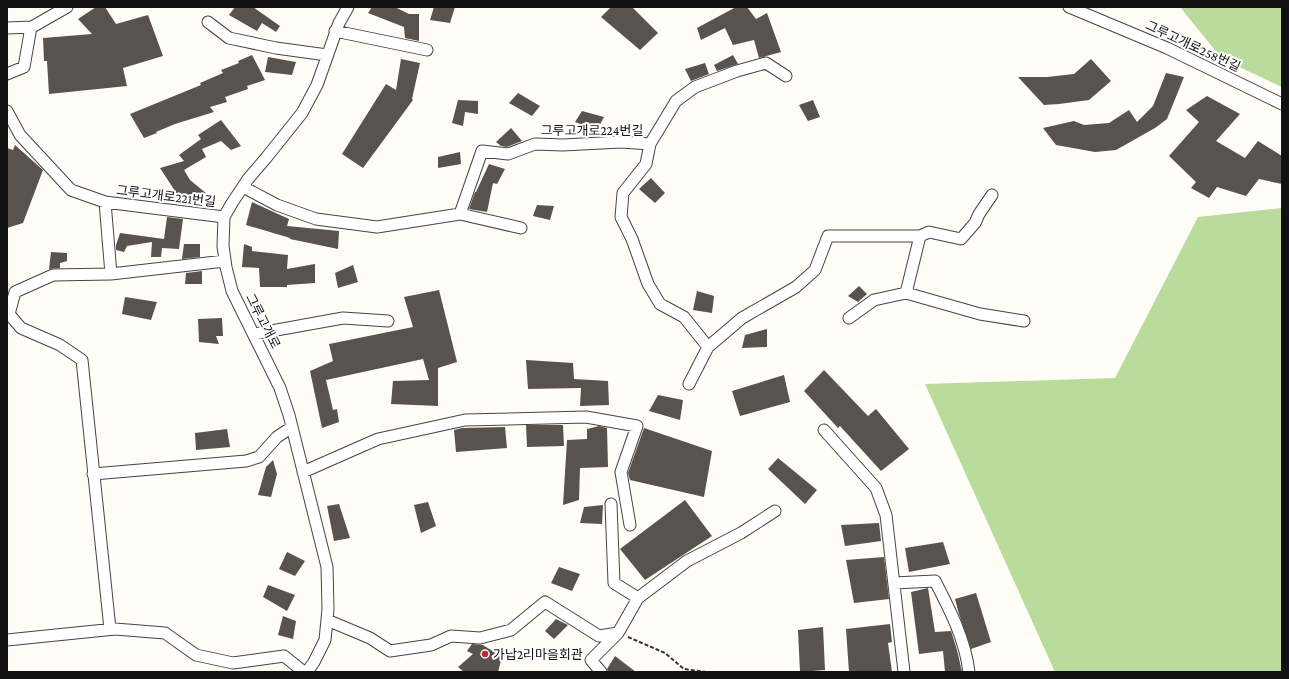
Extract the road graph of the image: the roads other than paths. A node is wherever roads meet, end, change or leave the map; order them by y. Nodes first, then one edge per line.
1 (67, 7) edge
2 (348, 7) edge
3 (1069, 7) edge
4 (208, 22) dead end
5 (31, 27) junction
6 (7, 28) edge
7 (336, 31) junction
8 (427, 50) dead end
9 (326, 55) junction
10 (7, 74) edge
11 (786, 76) dead end
12 (1282, 104) edge
13 (7, 111) edge
14 (650, 144) junction
15 (243, 187) junction
16 (992, 195) dead end
17 (105, 202) junction
18 (460, 214) junction
19 (224, 218) junction
20 (521, 228) dead end
21 (920, 236) junction
22 (225, 261) junction
23 (111, 274) junction
24 (906, 293) junction
25 (8, 315) edge
26 (850, 318) dead end
27 (388, 322) dead end
28 (1024, 322) dead end
29 (254, 334) junction
30 (708, 347) junction
31 (689, 384) dead end
32 (292, 427) junction
33 (824, 430) dead end
34 (303, 472) junction
35 (93, 474) junction
36 (611, 504) dead end
37 (775, 511) dead end
38 (630, 525) dead end
39 (894, 583) junction
40 (638, 598) junction
41 (327, 620) junction
42 (110, 629) junction
43 (618, 633) junction
44 (7, 640) edge
45 (304, 672) edge
46 (307, 672) edge
47 (600, 672) edge
48 (904, 672) edge
49 (969, 672) edge

1 - 5 street
2 - 7 street, 그루고개로
3 - 12 street, 그루고개로258번길
4 - 9 street
5 - 6 street
5 - 10 street
7 - 8 street
7 - 9 street, 그루고개로
9 - 15 street, 그루고개로
11 - 14 street, 그루고개로224번길
13 - 17 street, 그루고개로221번길
14 - 18 street, 그루고개로224번길
14 - 30 street, 그루고개로224번길
15 - 18 street
15 - 19 street, 그루고개로
16 - 21 street
17 - 19 street, 그루고개로221번길
17 - 23 street, 그루고개로221번길
18 - 20 street
19 - 22 street, 그루고개로
21 - 24 street
21 - 30 street
22 - 23 street
22 - 29 street, 그루고개로
23 - 25 street
24 - 26 street
24 - 28 street
25 - 35 street
27 - 29 street
29 - 32 street, 그루고개로
30 - 31 street
32 - 34 street, 그루고개로
32 - 35 street
33 - 39 street
34 - 38 street
34 - 41 street, 그루고개로
35 - 42 street
36 - 40 street
37 - 40 street
39 - 48 street
39 - 49 street
40 - 43 street
41 - 43 street
41 - 46 street, 그루고개로
42 - 44 street
42 - 45 street
43 - 47 street

